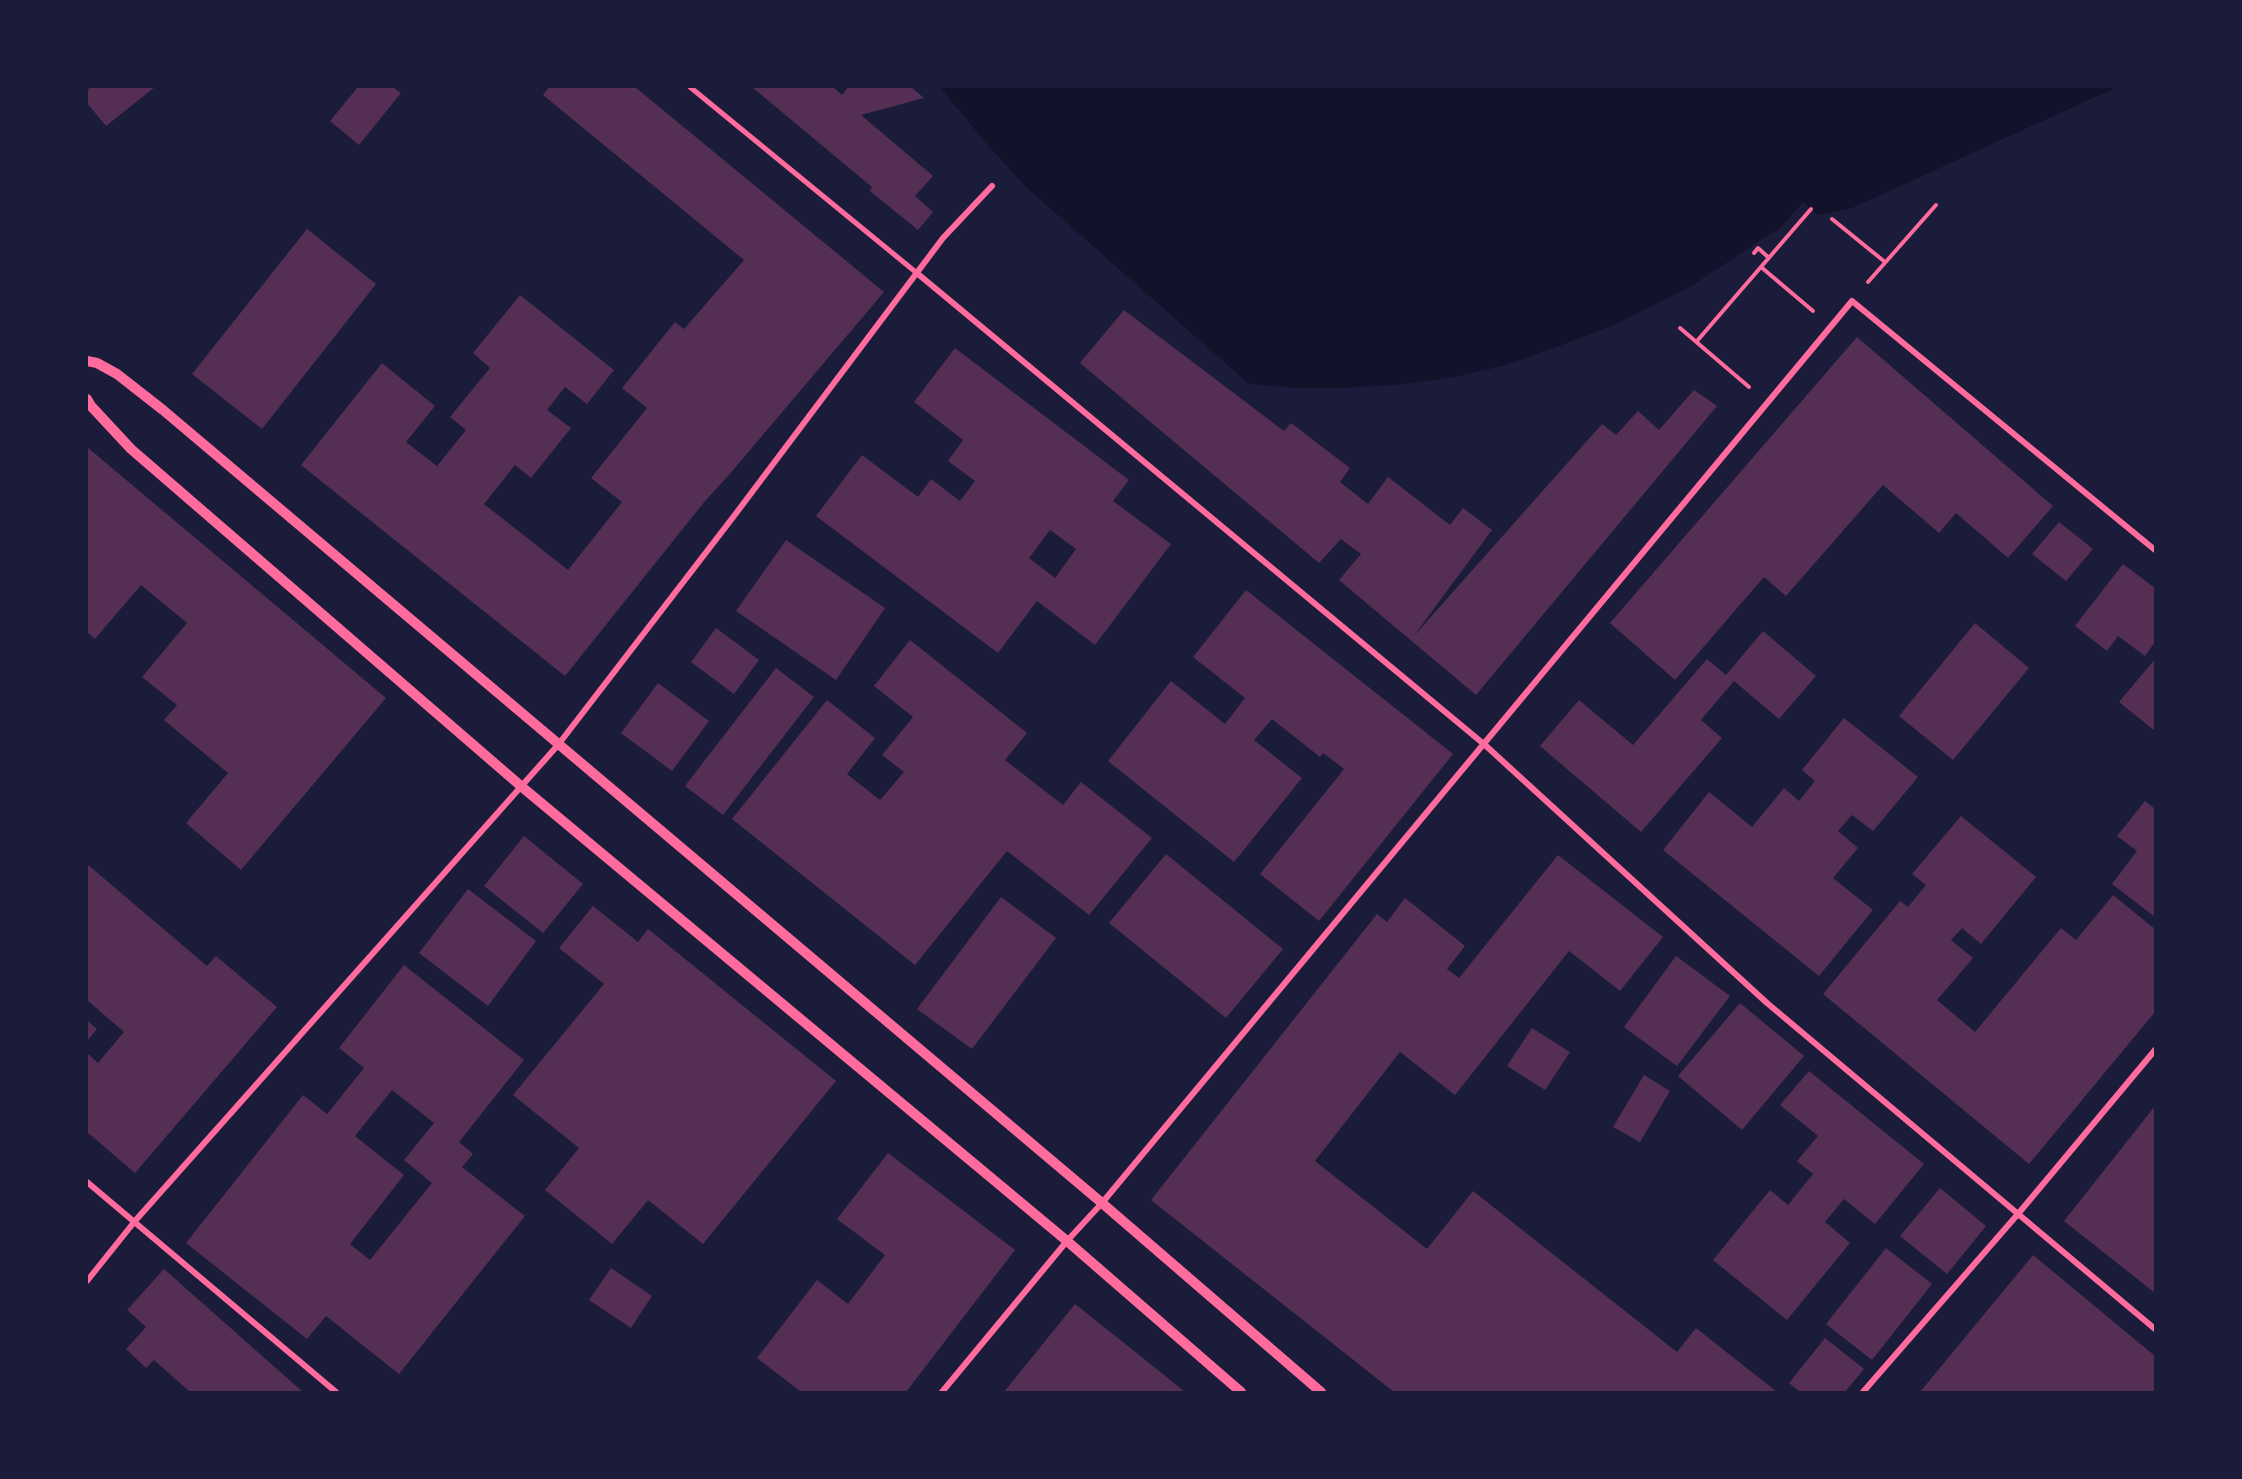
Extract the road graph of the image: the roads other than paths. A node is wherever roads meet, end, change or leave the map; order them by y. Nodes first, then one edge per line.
1 (690, 87) edge
2 (992, 186) dead end
3 (918, 274) junction
4 (87, 361) edge
5 (87, 399) edge
6 (2155, 550) edge
7 (558, 745) junction
8 (1485, 745) junction
9 (522, 787) junction
10 (2155, 1050) edge
11 (87, 1182) edge
12 (1102, 1203) junction
13 (2018, 1214) junction
14 (135, 1221) junction
15 (1067, 1241) junction
16 (87, 1281) edge
17 (2155, 1329) edge
18 (336, 1392) edge
19 (942, 1392) edge
20 (1241, 1392) edge
21 (1321, 1392) edge
22 (1863, 1392) edge

1 - 3 street
2 - 3 street
3 - 7 street
3 - 8 street
4 - 7 street
5 - 9 street
6 - 8 street
7 - 9 street
7 - 12 street
8 - 12 street
8 - 13 street
9 - 14 street
9 - 15 street
10 - 13 street
11 - 14 street
12 - 15 street
12 - 21 street
13 - 17 street
13 - 22 street
14 - 16 street
14 - 18 street
15 - 19 street
15 - 20 street

